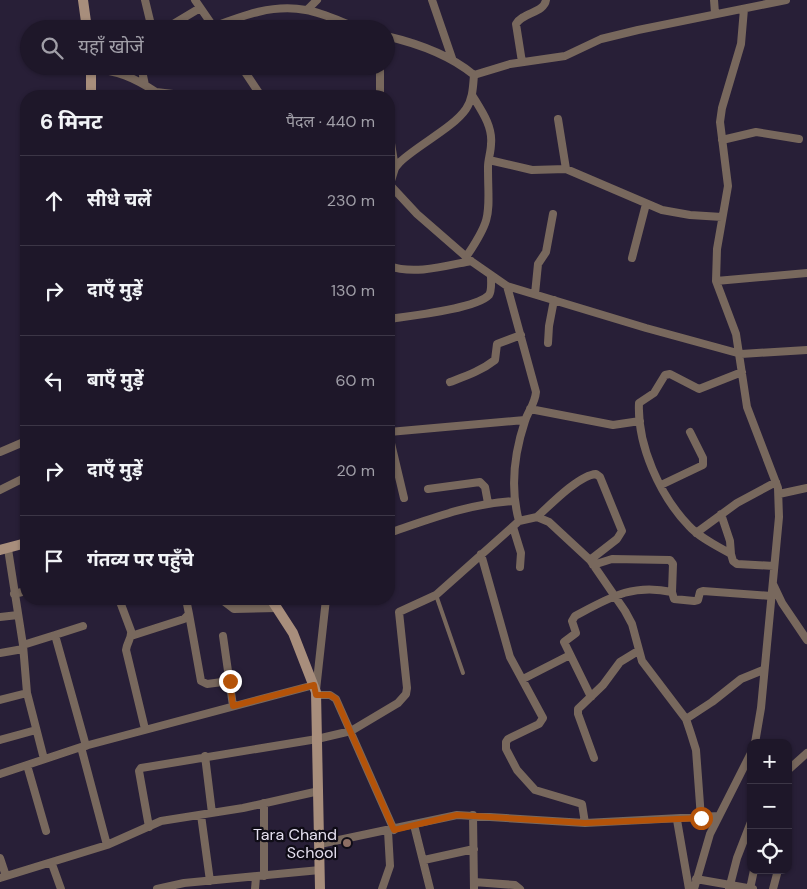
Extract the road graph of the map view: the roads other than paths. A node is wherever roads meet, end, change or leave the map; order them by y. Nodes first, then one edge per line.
1 (83, 0) edge
2 (145, 0) edge
3 (195, 0) edge
4 (317, 0) edge
5 (432, 0) edge
6 (546, 0) edge
7 (714, 0) edge
8 (786, 0) edge
9 (774, 1) edge
10 (200, 8) junction
11 (744, 9) junction
12 (307, 10) junction
13 (715, 13) junction
14 (86, 20) edge
15 (148, 20) edge
16 (180, 20) edge
17 (208, 20) edge
18 (233, 20) edge
19 (335, 20) edge
20 (395, 38) edge
21 (454, 61) junction
22 (522, 62) junction
23 (91, 75) edge
24 (125, 75) edge
25 (142, 75) edge
26 (247, 75) edge
27 (380, 75) edge
28 (474, 75) junction
29 (144, 85) junction
30 (91, 90) edge
31 (151, 90) edge
32 (257, 90) edge
33 (380, 90) edge
34 (472, 95) junction
35 (558, 119) dead end
36 (799, 139) dead end
37 (722, 140) junction
38 (489, 160) junction
39 (395, 168) edge
40 (566, 169) junction
41 (395, 191) edge
42 (646, 204) junction
43 (553, 214) dead end
44 (722, 216) junction
45 (632, 258) dead end
46 (468, 259) junction
47 (395, 267) edge
48 (807, 273) edge
49 (491, 276) junction
50 (716, 281) junction
51 (508, 286) junction
52 (535, 294) junction
53 (554, 300) junction
54 (395, 318) edge
55 (521, 335) junction
56 (548, 343) dead end
57 (807, 350) edge
58 (741, 354) junction
59 (742, 372) junction
60 (450, 382) dead end
61 (530, 409) junction
62 (525, 420) junction
63 (640, 421) junction
64 (690, 432) dead end
65 (395, 433) edge
66 (20, 444) edge
67 (0, 452) edge
68 (395, 460) edge
69 (20, 480) edge
70 (776, 482) junction
71 (661, 484) junction
72 (807, 488) edge
73 (428, 489) dead end
74 (0, 490) edge
75 (779, 494) junction
76 (404, 498) dead end
77 (515, 501) junction
78 (488, 503) junction
79 (721, 514) junction
80 (537, 517) junction
81 (516, 524) junction
82 (395, 532) edge
83 (696, 533) junction
84 (20, 545) edge
85 (4, 550) edge
86 (481, 554) junction
87 (731, 554) junction
88 (591, 563) junction
89 (520, 566) dead end
90 (774, 566) junction
91 (772, 582) junction
92 (20, 592) edge
93 (672, 592) junction
94 (14, 594) junction
95 (615, 594) junction
96 (436, 595) junction
97 (771, 596) junction
98 (122, 605) edge
99 (187, 605) edge
100 (229, 605) edge
101 (261, 605) edge
102 (275, 605) edge
103 (325, 605) edge
104 (189, 614) junction
105 (18, 615) junction
106 (0, 617) edge
107 (83, 626) dead end
108 (55, 635) junction
109 (131, 636) junction
110 (223, 636) dead end
111 (807, 640) edge
112 (23, 647) junction
113 (638, 651) junction
114 (0, 653) edge
115 (570, 655) junction
116 (763, 670) junction
117 (463, 673) dead end
118 (523, 679) junction
119 (230, 681) junction
120 (315, 691) junction
121 (27, 693) junction
122 (591, 697) junction
123 (0, 700) edge
124 (233, 706) junction
125 (686, 718) junction
126 (145, 729) junction
127 (36, 730) junction
128 (351, 731) junction
129 (317, 739) junction
130 (756, 739) edge
131 (0, 740) edge
132 (84, 747) junction
133 (807, 753) edge
134 (205, 756) junction
135 (594, 758) dead end
136 (44, 759) junction
137 (747, 761) edge
138 (27, 766) junction
139 (792, 766) edge
140 (0, 774) edge
141 (319, 791) junction
142 (264, 803) junction
143 (212, 814) junction
144 (201, 815) junction
145 (473, 815) junction
146 (719, 816) junction
147 (701, 818) junction
148 (677, 820) junction
149 (585, 823) junction
150 (414, 825) junction
151 (149, 826) junction
152 (749, 829) edge
153 (391, 830) junction
154 (46, 831) dead end
155 (320, 844) junction
156 (107, 845) junction
157 (474, 849) junction
158 (0, 858) edge
159 (424, 860) junction
160 (52, 864) junction
161 (320, 870) junction
162 (753, 874) edge
163 (777, 874) edge
164 (260, 876) junction
165 (3, 877) edge
166 (696, 879) junction
167 (210, 881) junction
168 (474, 885) edge
169 (185, 886) edge
170 (729, 887) edge
171 (61, 889) edge
172 (157, 889) edge
173 (256, 889) edge
174 (320, 889) edge
175 (382, 889) edge
176 (430, 889) edge
177 (520, 889) edge
178 (689, 889) edge
179 (694, 889) edge
180 (751, 889) edge
181 (773, 889) edge

1 - 14 main road
2 - 15 street
3 - 10 street
4 - 12 street
5 - 21 street
6 - 22 street
7 - 13 street
8 - 9 street
9 - 11 street
10 - 16 street
10 - 17 street
11 - 13 street
11 - 37 street
12 - 18 street
12 - 19 street
13 - 22 street
20 - 21 street
21 - 28 street
22 - 28 street
23 - 30 main road
24 - 29 street
25 - 29 street
26 - 32 street
27 - 33 street
28 - 34 street
29 - 31 street
34 - 38 street
34 - 39 street
35 - 40 street
36 - 37 street
37 - 44 street
38 - 40 street
38 - 46 street
40 - 42 street
41 - 46 street
42 - 44 street
42 - 45 street
43 - 52 street
44 - 50 street
46 - 47 street
46 - 49 street
48 - 50 street
49 - 51 street
49 - 54 street
50 - 58 street
51 - 52 street
51 - 55 street
52 - 53 street
53 - 56 street
53 - 58 street
55 - 60 street
55 - 61 street
57 - 58 street
58 - 59 street
59 - 63 street
59 - 70 street
61 - 62 street
61 - 63 street
62 - 65 street
62 - 77 street
63 - 71 street
64 - 71 street
66 - 67 street
68 - 76 street
69 - 74 street
70 - 75 street
70 - 79 street
71 - 83 street
72 - 75 street
73 - 78 street
75 - 90 street
77 - 78 street
77 - 81 street
78 - 82 street
79 - 83 street
79 - 87 street
80 - 81 street
80 - 88 street
80 - 88 street
81 - 86 street
81 - 89 street
83 - 87 street
84 - 85 main road
85 - 94 street
86 - 96 street
86 - 118 street
87 - 90 street
88 - 93 street
88 - 95 street
90 - 91 street
91 - 97 street
91 - 111 street
92 - 94 street
93 - 95 street
93 - 97 street
94 - 105 street
95 - 113 street
95 - 115 street
96 - 117 lane
96 - 128 street
97 - 116 street
98 - 109 street
99 - 104 street
100 - 101 street
102 - 120 main road
103 - 120 street
104 - 109 street
104 - 119 street
105 - 106 street
105 - 112 street
107 - 108 street
108 - 112 street
108 - 132 street
109 - 126 street
110 - 119 street
112 - 114 street
112 - 121 street
113 - 122 street
113 - 125 street
115 - 118 street
115 - 122 street
116 - 125 street
116 - 130 street
118 - 149 street
119 - 124 street
120 - 124 street
120 - 128 street
120 - 129 main road
121 - 123 street
121 - 127 street
122 - 135 street
124 - 126 street
125 - 147 street
126 - 132 street
127 - 131 street
127 - 136 street
128 - 129 street
128 - 153 street
129 - 134 street
129 - 141 main road
132 - 136 street
132 - 156 street
133 - 139 street
134 - 143 street
134 - 151 street
136 - 138 street
137 - 146 street
138 - 140 street
138 - 154 street
141 - 142 street
141 - 155 main road
142 - 143 street
142 - 164 street
143 - 144 street
144 - 151 street
144 - 167 street
145 - 149 street
145 - 150 street
145 - 157 street
146 - 147 street
146 - 166 street
147 - 148 street
148 - 149 street
148 - 178 street
150 - 153 street
150 - 159 street
151 - 156 street
152 - 170 street
153 - 155 street
153 - 175 street
155 - 161 main road
156 - 160 street
157 - 159 street
157 - 168 street
158 - 165 street
159 - 176 street
160 - 165 street
160 - 171 street
161 - 164 street
161 - 174 main road
162 - 180 street
163 - 181 street
164 - 167 street
164 - 173 street
166 - 170 street
166 - 179 street
167 - 169 street
168 - 177 street
169 - 172 street
170 - 180 street

